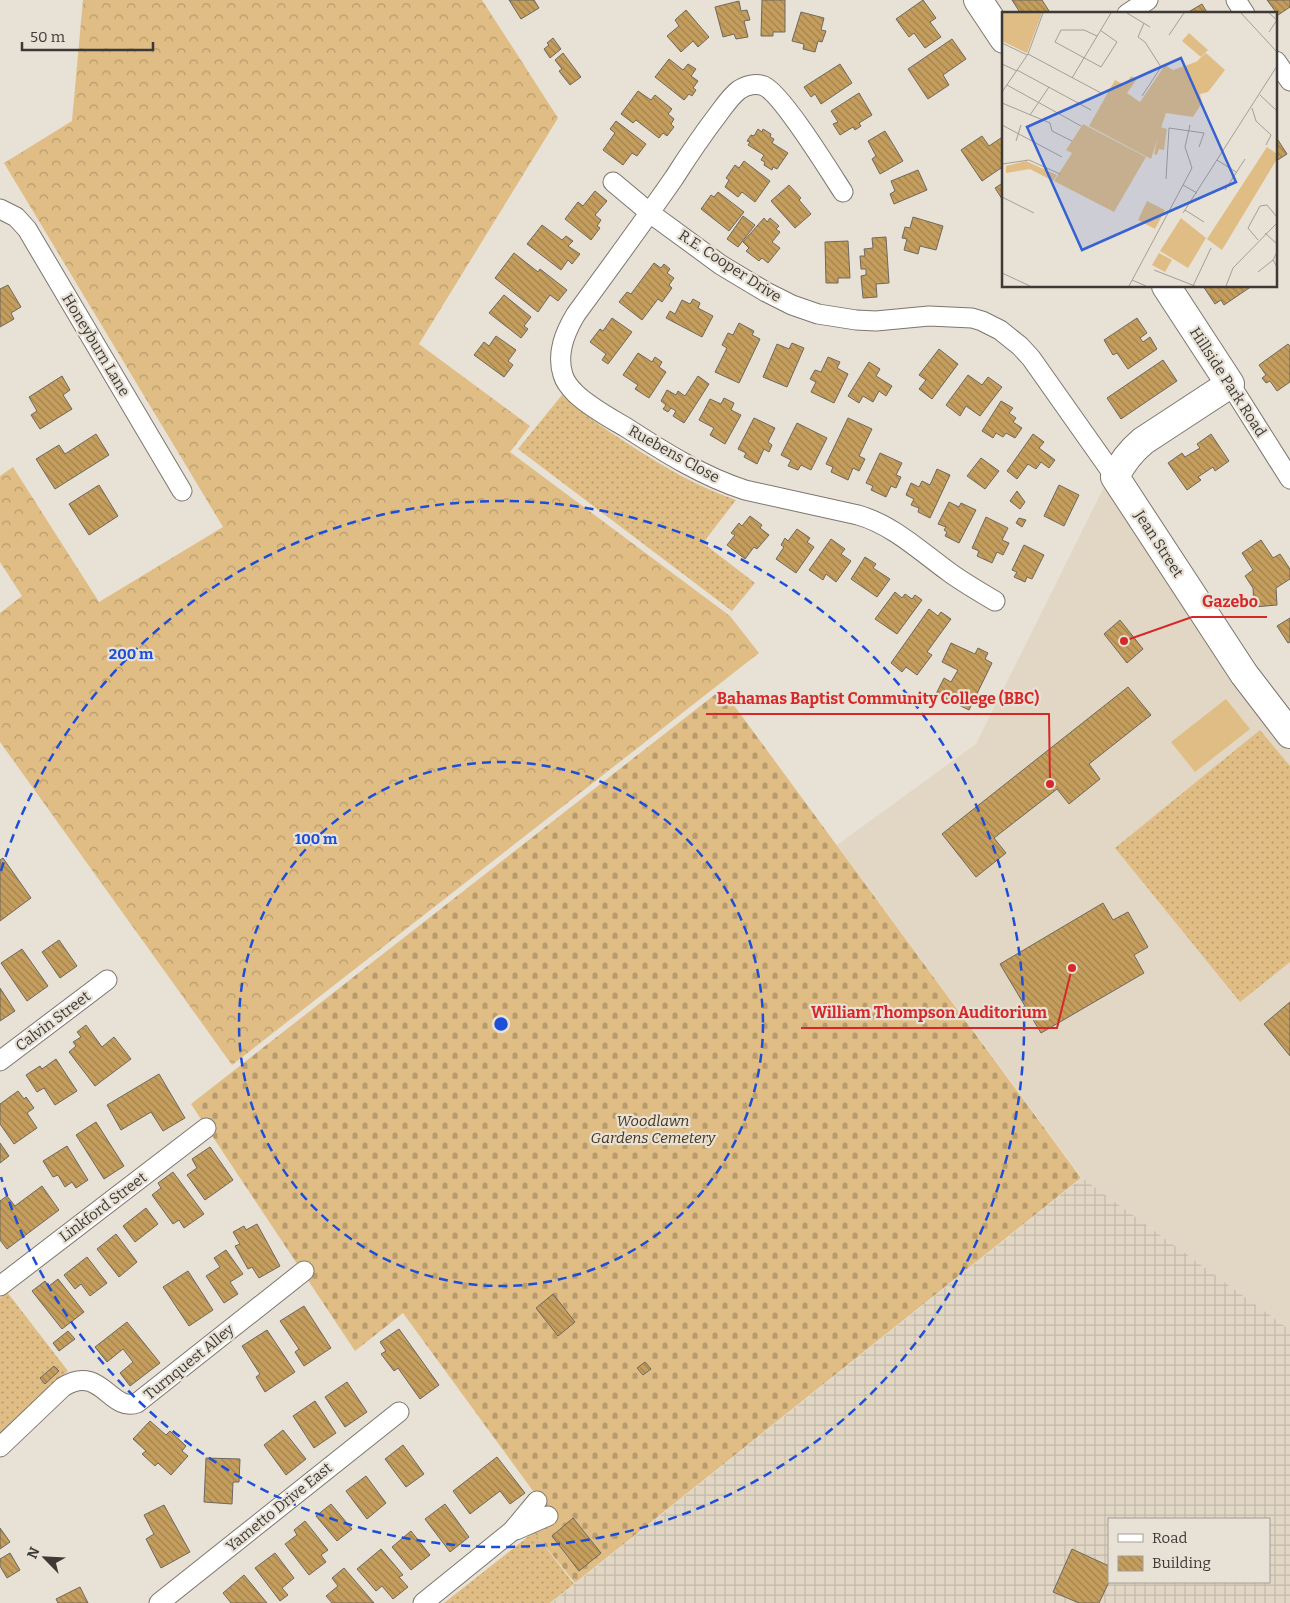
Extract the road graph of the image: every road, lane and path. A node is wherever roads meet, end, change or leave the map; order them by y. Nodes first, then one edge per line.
1 (978, 0) edge
2 (1148, 0) edge
3 (1236, 0) edge
4 (1130, 12) edge
5 (1244, 12) edge
6 (1002, 36) edge
7 (1278, 64) edge
8 (1290, 82) edge
9 (613, 182) dead end
10 (843, 192) dead end
11 (0, 209) edge
12 (650, 213) junction
13 (1167, 288) edge
14 (1230, 384) junction
15 (1115, 477) junction
16 (1290, 479) edge
17 (182, 491) dead end
18 (995, 601) dead end
19 (1290, 734) edge
20 (106, 980) dead end
21 (0, 1061) edge
22 (206, 1128) dead end
23 (304, 1270) dead end
24 (0, 1286) edge
25 (399, 1412) dead end
26 (0, 1447) edge
27 (543, 1509) dead end
28 (159, 1603) edge
29 (423, 1603) edge

1 - 6 street
2 - 4 street
3 - 5 street
7 - 8 street
9 - 12 street, R.E. Cooper Drive
10 - 12 street, Ruebens Close
11 - 17 street, Honeyburn Lane
12 - 15 street, R.E. Cooper Drive
12 - 18 street, Ruebens Close
13 - 14 street, Hillside Park Road
14 - 15 street
14 - 16 street, Hillside Park Road
15 - 19 street, Jean Street
20 - 21 street, Calvin Street
22 - 24 street, Linkford Street
23 - 26 street, Turnquest Alley
25 - 28 street, Yametto Drive East
27 - 29 street

